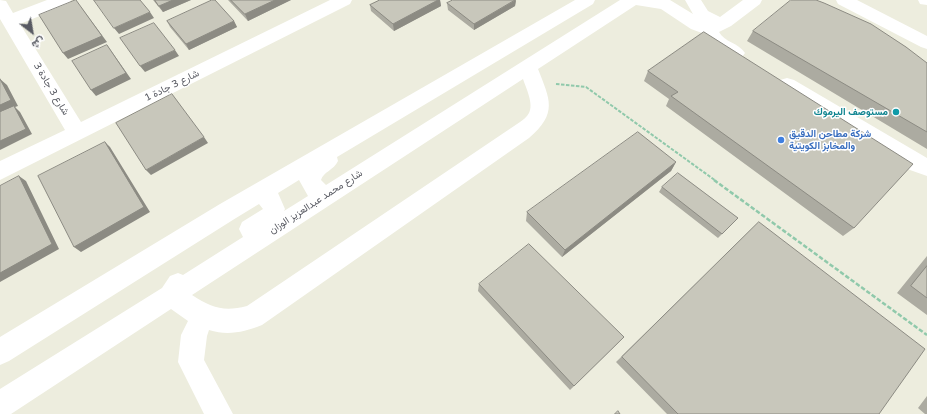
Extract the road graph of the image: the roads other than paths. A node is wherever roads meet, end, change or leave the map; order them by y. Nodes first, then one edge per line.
1 (63, 0) edge
2 (344, 0) edge
3 (588, 0) edge
4 (632, 0) edge
5 (638, 0) edge
6 (678, 0) edge
7 (693, 0) edge
8 (754, 0) edge
9 (844, 0) edge
10 (0, 4) edge
11 (10, 22) junction
12 (715, 25) junction
13 (927, 43) edge
14 (752, 63) edge
15 (531, 75) junction
16 (772, 75) edge
17 (390, 116) junction
18 (76, 133) junction
19 (927, 167) edge
20 (0, 171) edge
21 (260, 192) junction
22 (324, 197) junction
23 (171, 295) junction
24 (203, 317) junction
25 (0, 352) edge
26 (0, 405) edge
27 (219, 414) edge

1 - 11 street
2 - 18 street, شارع 3 جادة 1
3 - 17 street
4 - 15 street, شارع محمد عبدالعزيز الوزان
5 - 12 street
6 - 7 street
7 - 12 street
8 - 12 street
9 - 13 street
10 - 11 street, شارع 3 جادة 3
11 - 18 street, شارع 3 جادة 3
12 - 14 street
15 - 22 street, شارع محمد عبدالعزيز الوزان
15 - 24 street
16 - 19 street
17 - 21 street
17 - 22 street
18 - 20 street, شارع 3 جادة 1
21 - 23 street
21 - 25 street
22 - 23 street, شارع محمد عبدالعزيز الوزان
23 - 24 street
23 - 26 street, شارع محمد عبدالعزيز الوزان
24 - 27 street

